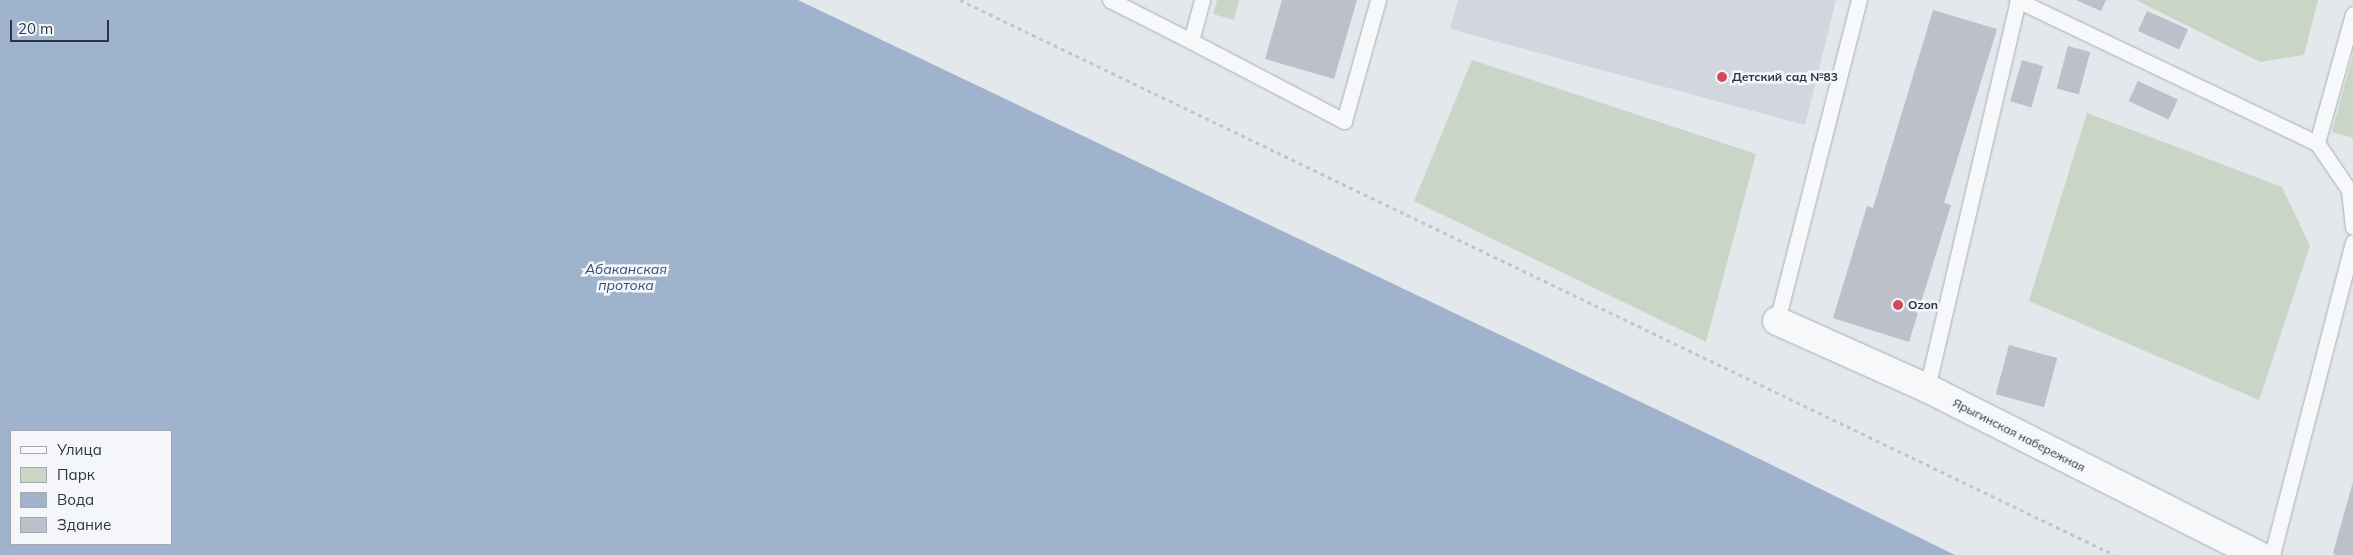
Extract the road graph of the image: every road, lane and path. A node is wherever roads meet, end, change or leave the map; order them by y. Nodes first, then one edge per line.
1 (960, 0) edge
2 (1110, 0) edge
3 (1202, 0) edge
4 (1378, 0) edge
5 (1859, 0) edge
6 (2018, 0) edge
7 (2353, 14) edge
8 (1191, 42) junction
9 (2317, 143) junction
10 (2351, 190) edge
11 (2353, 227) edge
12 (2353, 242) edge
13 (1778, 321) joint
14 (1926, 388) junction
15 (2115, 555) edge
16 (2258, 555) edge
17 (2272, 555) edge

1 - 15 path
2 - 8 lane
3 - 8 lane
4 - 8 lane
5 - 13 lane
6 - 9 lane
6 - 14 lane
7 - 9 lane
9 - 10 lane
10 - 11 lane
12 - 17 lane
13 - 14 street, Ярыгинская набережная
14 - 16 street, Ярыгинская набережная

